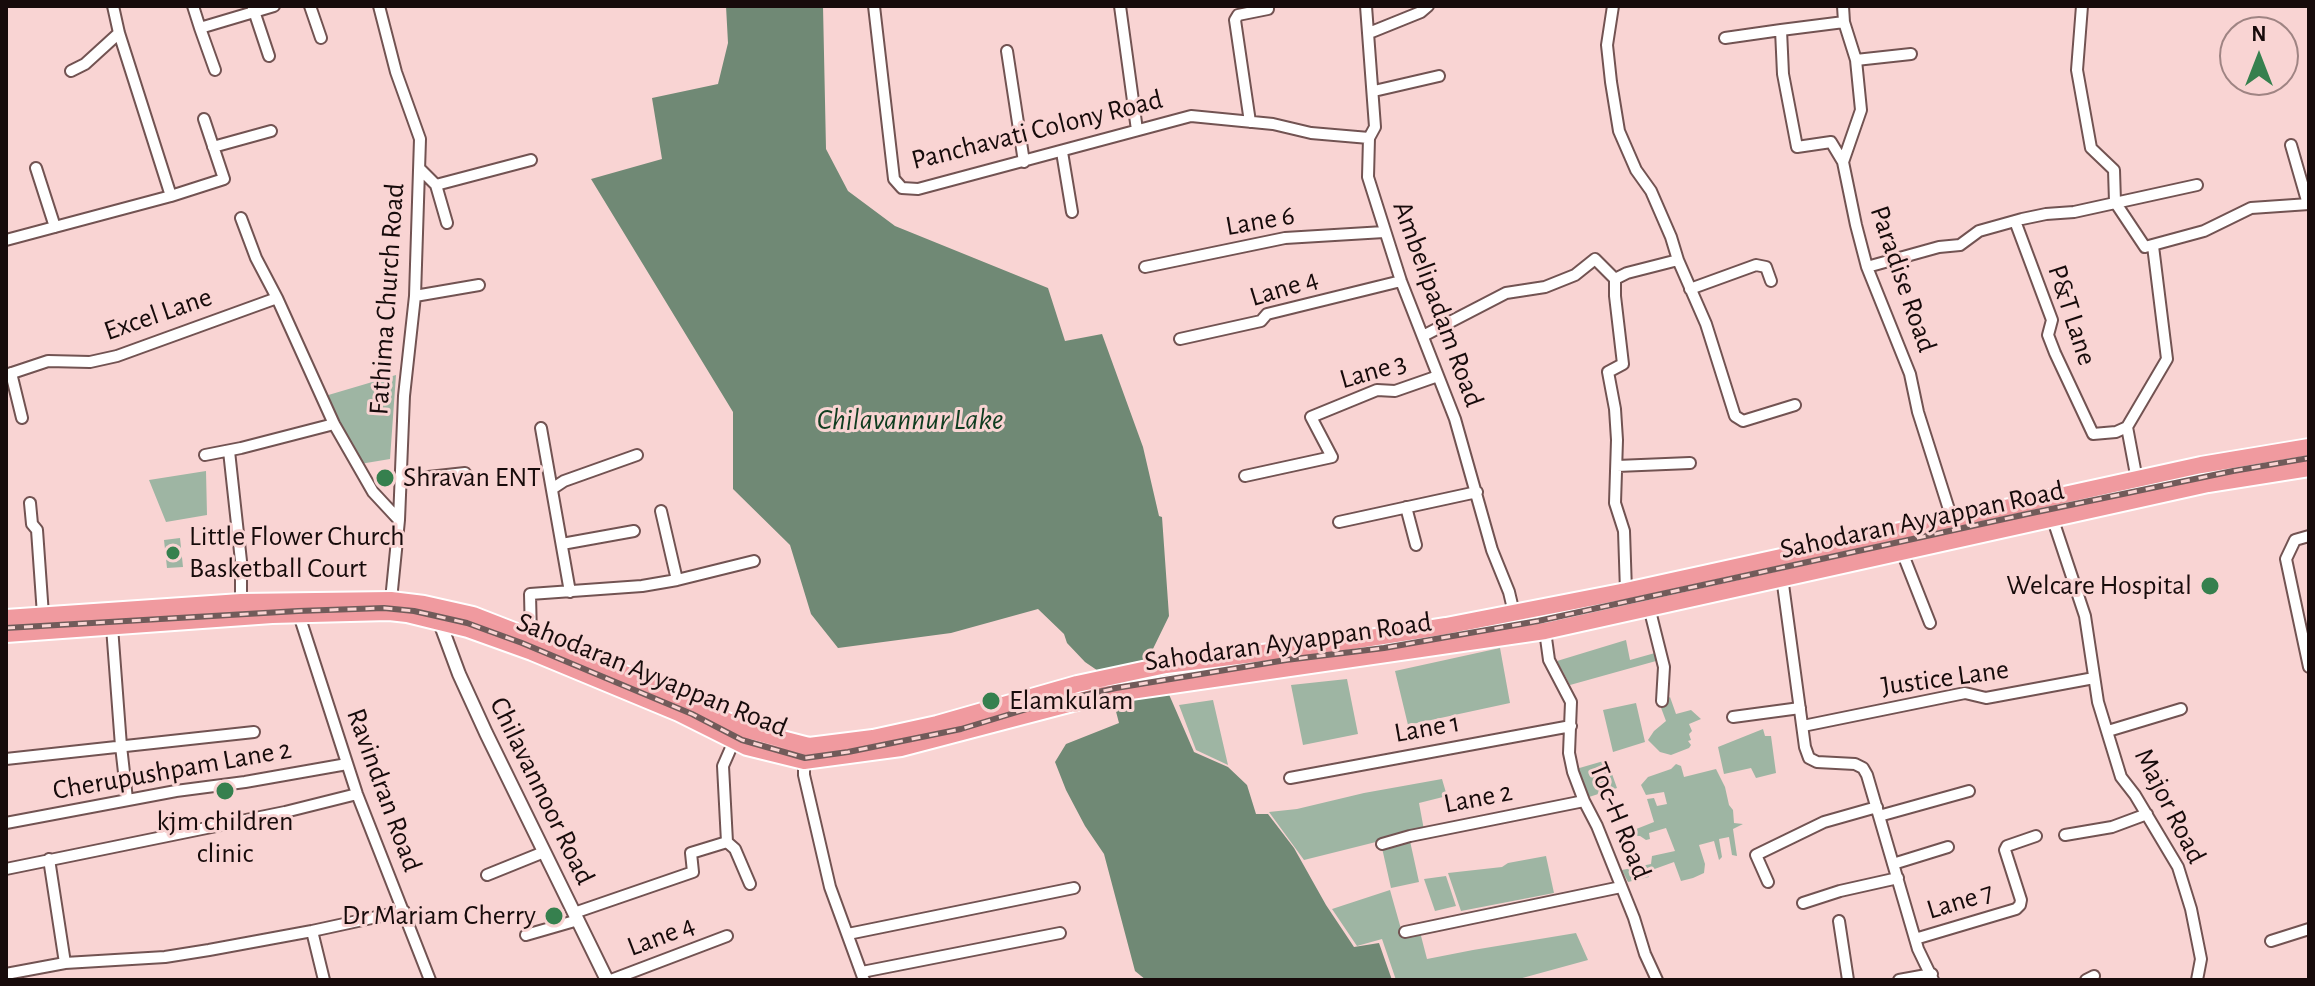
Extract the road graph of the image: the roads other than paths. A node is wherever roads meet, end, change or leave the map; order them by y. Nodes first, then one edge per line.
1 (113, 6) edge
2 (193, 6) edge
3 (274, 6) edge
4 (310, 6) edge
5 (379, 6) edge
6 (874, 6) edge
7 (1120, 6) edge
8 (1366, 6) edge
9 (1428, 6) edge
10 (1613, 6) edge
11 (1843, 6) edge
12 (2082, 6) edge
13 (253, 9) edge
14 (1268, 9) dead end
15 (1844, 22) junction
16 (200, 28) junction
17 (1781, 30) junction
18 (119, 33) junction
19 (1369, 33) junction
20 (321, 38) dead end
21 (1725, 38) dead end
22 (1007, 51) dead end
23 (1911, 54) dead end
24 (269, 56) dead end
25 (1856, 60) junction
26 (215, 70) dead end
27 (71, 71) dead end
28 (1439, 76) dead end
29 (1374, 91) junction
30 (204, 119) dead end
31 (1250, 122) junction
32 (1137, 130) junction
33 (271, 131) dead end
34 (1369, 138) junction
35 (2291, 145) dead end
36 (213, 147) junction
37 (1062, 152) junction
38 (531, 160) dead end
39 (1024, 162) junction
40 (1843, 162) junction
41 (36, 168) dead end
42 (420, 169) junction
43 (436, 185) junction
44 (2197, 185) dead end
45 (171, 196) junction
46 (2115, 202) junction
47 (2308, 204) edge
48 (1072, 212) dead end
49 (241, 218) dead end
50 (2015, 221) junction
51 (447, 223) dead end
52 (55, 227) junction
53 (1384, 232) junction
54 (6, 240) edge
55 (2153, 246) junction
56 (1678, 260) junction
57 (1145, 267) dead end
58 (1867, 267) junction
59 (1615, 279) junction
60 (1401, 281) junction
61 (1771, 281) dead end
62 (479, 285) dead end
63 (1690, 289) junction
64 (415, 296) junction
65 (277, 298) junction
66 (1423, 336) junction
67 (1180, 339) dead end
68 (9, 374) edge
69 (1438, 376) junction
70 (1795, 405) dead end
71 (22, 418) dead end
72 (334, 424) junction
73 (2127, 427) junction
74 (541, 428) dead end
75 (2309, 447) edge
76 (229, 451) junction
77 (2271, 453) junction
78 (205, 455) dead end
79 (637, 455) dead end
80 (1690, 463) dead end
81 (1617, 466) junction
82 (2309, 468) edge
83 (465, 473) dead end
84 (2274, 473) junction
85 (1245, 476) dead end
86 (401, 480) junction
87 (2137, 480) junction
88 (552, 489) junction
89 (1477, 492) junction
90 (30, 503) dead end
91 (1406, 507) junction
92 (661, 511) dead end
93 (2052, 517) junction
94 (1952, 519) junction
95 (399, 520) junction
96 (1339, 522) dead end
97 (634, 531) dead end
98 (2309, 536) edge
99 (562, 544) junction
100 (1416, 545) dead end
101 (1902, 552) junction
102 (754, 561) dead end
103 (1782, 577) junction
104 (677, 580) junction
105 (1626, 591) junction
106 (570, 592) junction
107 (241, 602) junction
108 (390, 606) junction
109 (1649, 607) junction
110 (1514, 613) junction
111 (43, 615) junction
112 (299, 615) junction
113 (6, 618) edge
114 (439, 620) junction
115 (1930, 623) dead end
116 (112, 627) junction
117 (1434, 628) junction
118 (1545, 631) junction
119 (6, 634) edge
120 (531, 637) junction
121 (1438, 646) junction
122 (2309, 667) edge
123 (2094, 678) junction
124 (1662, 701) dead end
125 (1800, 708) junction
126 (2181, 709) dead end
127 (1733, 717) dead end
128 (1571, 726) junction
129 (1803, 726) junction
130 (2108, 731) junction
131 (254, 732) dead end
132 (734, 741) junction
133 (121, 746) junction
134 (6, 759) edge
135 (804, 761) junction
136 (347, 764) junction
137 (1290, 778) dead end
138 (1969, 791) dead end
139 (357, 794) junction
140 (127, 799) junction
141 (1584, 801) junction
142 (1878, 812) junction
143 (2147, 814) junction
144 (6, 823) edge
145 (2065, 835) dead end
146 (2036, 836) dead end
147 (727, 842) junction
148 (1382, 844) dead end
149 (1948, 847) dead end
150 (544, 852) junction
151 (49, 859) junction
152 (1893, 864) junction
153 (6, 869) edge
154 (487, 875) dead end
155 (1898, 878) junction
156 (1768, 882) dead end
157 (750, 884) dead end
158 (1621, 887) junction
159 (1074, 888) dead end
160 (1803, 903) dead end
161 (404, 911) junction
162 (576, 916) junction
163 (1839, 921) dead end
164 (2309, 929) edge
165 (312, 931) junction
166 (1405, 932) dead end
167 (1060, 933) dead end
168 (848, 934) junction
169 (526, 935) dead end
170 (727, 936) dead end
171 (1915, 939) junction
172 (2271, 941) dead end
173 (65, 963) junction
174 (6, 974) edge
175 (863, 976) edge
176 (1933, 977) edge
177 (324, 980) edge
178 (430, 980) edge
179 (609, 980) edge
180 (1657, 980) edge
181 (1848, 980) edge
182 (1899, 980) edge
183 (2197, 980) edge

1 - 18 street
2 - 16 street
3 - 13 street
4 - 20 street
5 - 42 street, Fathima Church Road
6 - 39 street, Panchavati Colony Road
7 - 32 street
8 - 19 street, Ambelipadam Road
9 - 19 street
10 - 56 street
11 - 15 street
12 - 46 street
13 - 16 street
13 - 24 street
14 - 31 street
15 - 17 street
15 - 25 street
16 - 26 street
17 - 21 street
17 - 40 street
18 - 27 street
18 - 45 street
19 - 29 street, Ambelipadam Road
22 - 39 street
23 - 25 street
25 - 40 street
28 - 29 street
29 - 34 street, Ambelipadam Road
30 - 36 street
31 - 32 street, Panchavati Colony Road
31 - 34 street, Panchavati Colony Road
32 - 37 street, Panchavati Colony Road
33 - 36 street
34 - 53 street, Ambelipadam Road
35 - 47 street
36 - 45 street
37 - 39 street, Panchavati Colony Road
37 - 48 street
38 - 43 street
40 - 58 street, Paradise Road
41 - 52 street
42 - 43 street
42 - 64 street, Fathima Church Road
43 - 51 street
44 - 46 street
45 - 52 street
46 - 50 street
46 - 55 street
47 - 55 street
49 - 65 street
50 - 58 street
50 - 73 street, P&T Lane
52 - 54 street
53 - 57 street, Lane 6
53 - 60 street, Ambelipadam Road
55 - 73 street
56 - 59 street
56 - 63 street
58 - 94 street, Paradise Road
59 - 66 street
59 - 81 street
60 - 66 street, Ambelipadam Road
60 - 67 street, Lane 4
61 - 63 street
62 - 64 street
63 - 70 street
64 - 86 street, Fathima Church Road
65 - 68 street, Excel Lane
65 - 72 street
66 - 69 street, Ambelipadam Road
68 - 71 street
69 - 85 street, Lane 3
69 - 89 street, Ambelipadam Road
72 - 76 street
72 - 95 street
73 - 87 street
74 - 88 street
75 - 77 main road, Sahodaran Ayyappan Road
76 - 78 street
76 - 107 street
77 - 84 main road
77 - 87 main road, Sahodaran Ayyappan Road
79 - 88 street
80 - 81 street
81 - 105 street
82 - 84 main road, Sahodaran Ayyappan Road
83 - 86 street
84 - 93 main road, Sahodaran Ayyappan Road
86 - 95 street, Fathima Church Road
87 - 94 main road, Sahodaran Ayyappan Road
88 - 99 street
89 - 91 street
89 - 110 street, Ambelipadam Road
90 - 111 street
91 - 96 street
91 - 100 street
92 - 104 street
93 - 101 main road, Sahodaran Ayyappan Road
93 - 123 street, Major Road
94 - 105 main road, Sahodaran Ayyappan Road
95 - 108 street, Fathima Church Road
97 - 99 street
98 - 122 street
99 - 106 street
101 - 103 main road, Sahodaran Ayyappan Road
101 - 115 street
102 - 104 street
103 - 109 main road, Sahodaran Ayyappan Road
103 - 125 street
104 - 106 street
105 - 110 main road, Sahodaran Ayyappan Road
106 - 120 street
107 - 108 main road, Sahodaran Ayyappan Road
107 - 111 main road, Sahodaran Ayyappan Road
108 - 112 main road, Sahodaran Ayyappan Road
108 - 114 main road, Sahodaran Ayyappan Road
108 - 120 main road, Sahodaran Ayyappan Road
109 - 118 main road, Sahodaran Ayyappan Road
109 - 124 street
110 - 117 main road, Sahodaran Ayyappan Road
111 - 113 main road, Sahodaran Ayyappan Road
112 - 116 main road, Sahodaran Ayyappan Road
112 - 136 street, Ravindran Road
114 - 132 main road, Sahodaran Ayyappan Road
114 - 150 street, Chilavannoor Road
116 - 119 main road, Sahodaran Ayyappan Road
116 - 133 street
117 - 120 main road, Sahodaran Ayyappan Road
117 - 121 main road
118 - 121 main road, Sahodaran Ayyappan Road
118 - 128 street, Toc-H Road
121 - 135 main road, Sahodaran Ayyappan Road
123 - 129 street, Justice Lane
123 - 130 street, Major Road
125 - 127 street
125 - 129 street
126 - 130 street
128 - 137 street, Lane 1
128 - 141 street, Toc-H Road
129 - 142 street
130 - 143 street, Major Road
131 - 133 street
132 - 135 main road, Sahodaran Ayyappan Road
132 - 147 street
133 - 134 street
133 - 140 street
135 - 168 street
136 - 139 street, Ravindran Road
136 - 140 street, Cherupushpam Lane 2
138 - 142 street
139 - 151 street
139 - 161 street, Ravindran Road
140 - 144 street, Cherupushpam Lane 2
141 - 148 street, Lane 2
141 - 158 street, Toc-H Road
142 - 152 street
142 - 156 street
143 - 145 street
143 - 183 street, Major Road
146 - 171 street, Lane 7
147 - 157 street
147 - 162 street
149 - 152 street
150 - 154 street
150 - 162 street, Chilavannoor Road
151 - 153 street
151 - 173 street
152 - 155 street
155 - 160 street
155 - 171 street
158 - 166 street
158 - 180 street, Toc-H Road
159 - 168 street
161 - 165 street
161 - 178 street, Ravindran Road
162 - 169 street
162 - 179 street, Chilavannoor Road
163 - 181 street
164 - 172 street
165 - 173 street
165 - 177 street
167 - 175 street
168 - 175 street
170 - 179 street, Lane 4
171 - 176 street
173 - 174 street
176 - 182 street

